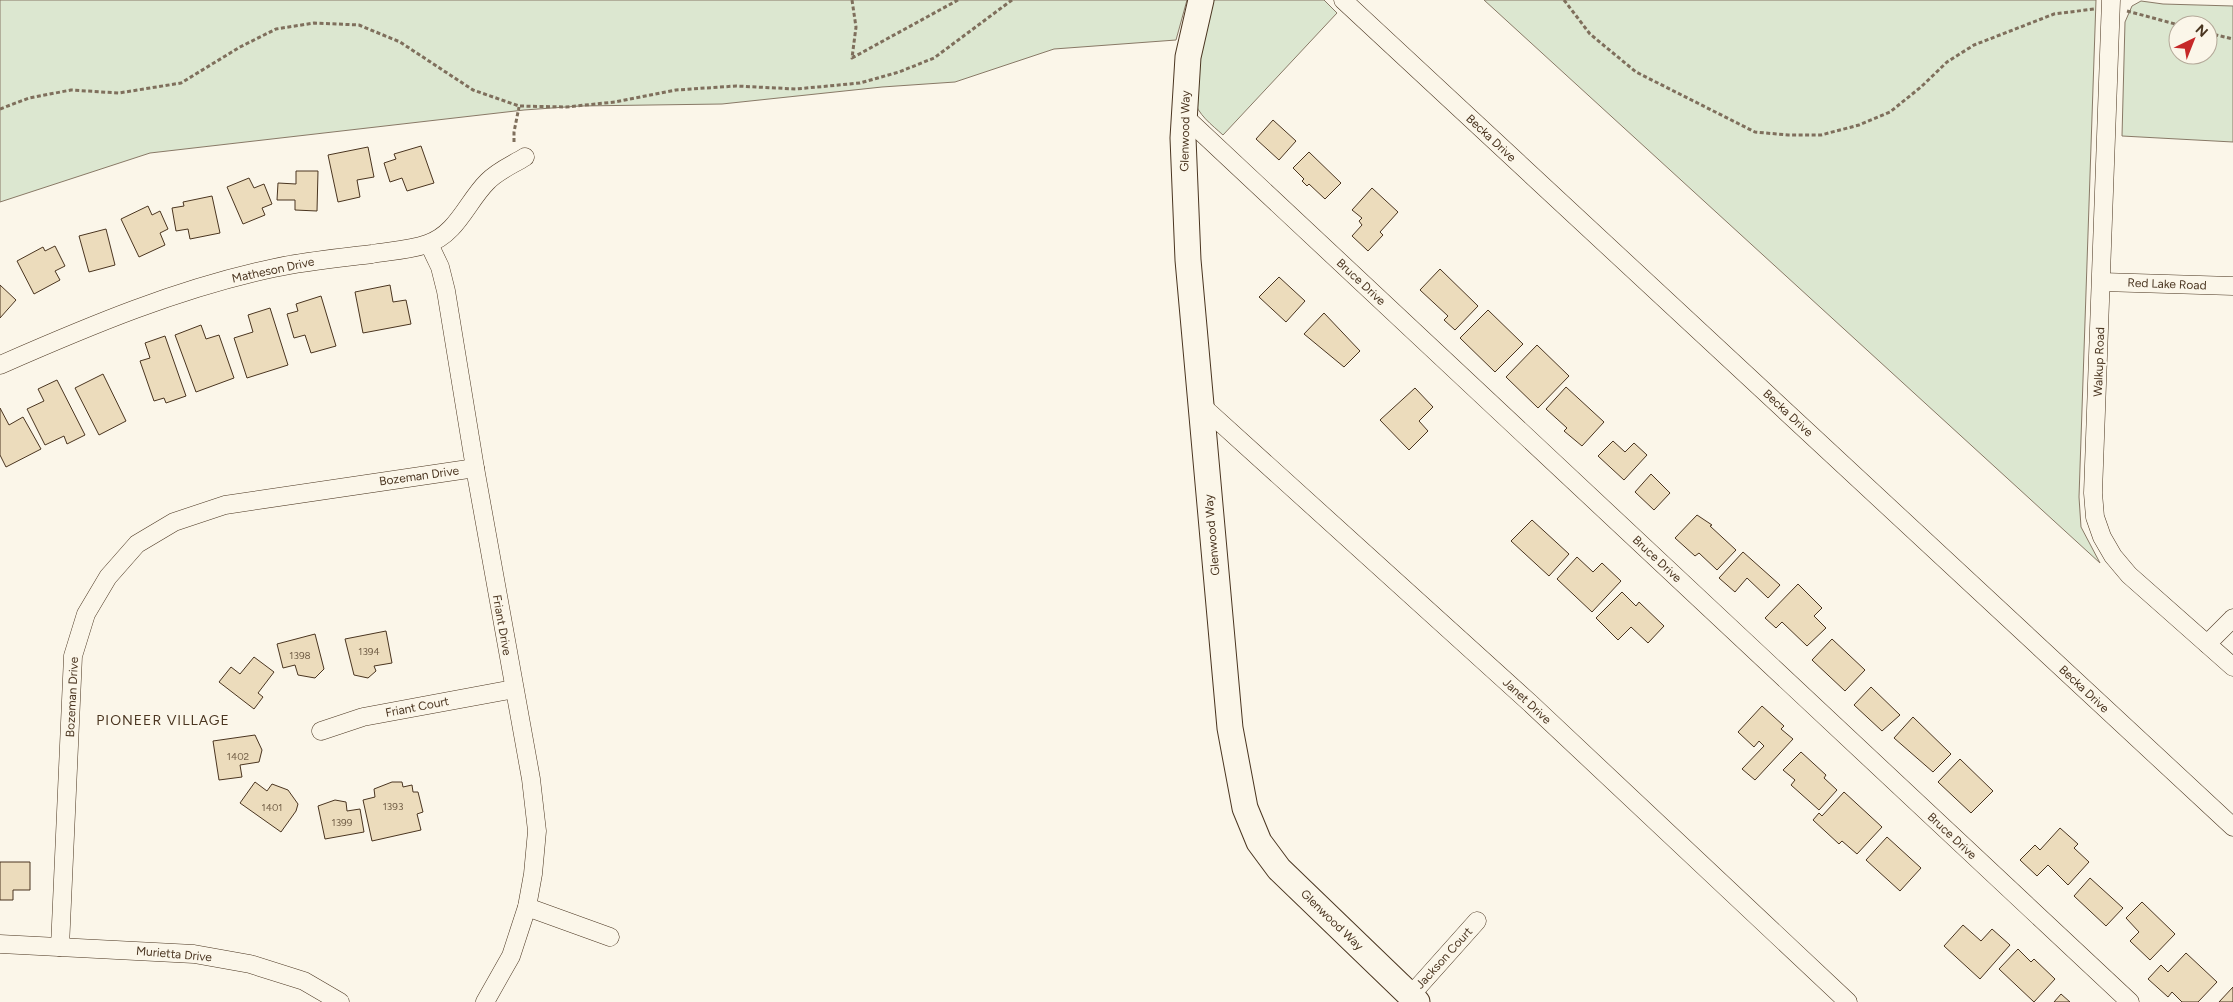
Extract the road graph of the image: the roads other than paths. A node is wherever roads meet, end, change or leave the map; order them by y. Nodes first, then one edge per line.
1 (1201, 0) edge
2 (1343, 0) edge
3 (2111, 3) edge
4 (1184, 116) junction
5 (520, 160) road end
6 (429, 244) junction
7 (2102, 282) junction
8 (2233, 286) edge
9 (0, 364) edge
10 (1201, 405) junction
11 (475, 468) junction
12 (2233, 618) edge
13 (2207, 644) junction
14 (2233, 667) edge
15 (514, 689) junction
16 (321, 731) dead end
17 (2233, 827) edge
18 (527, 907) junction
19 (1477, 921) dead end
20 (610, 938) dead end
21 (0, 944) edge
22 (60, 947) junction
23 (1413, 999) edge
24 (340, 1002) edge
25 (485, 1002) edge
26 (1848, 1002) edge
27 (2130, 1002) edge

1 - 4 street, Glenwood Way
2 - 17 street, Becka Drive
3 - 7 street, Walkup Road
4 - 10 street, Glenwood Way
4 - 27 street, Bruce Drive
5 - 6 street, Matheson Drive
6 - 9 street, Matheson Drive
6 - 11 street, Friant Drive
7 - 8 street, Red Lake Road
7 - 13 street, Walkup Road
10 - 23 street, Glenwood Way
10 - 26 street, Janet Drive
11 - 15 street, Friant Drive
11 - 22 street, Bozeman Drive
12 - 13 street
13 - 14 street, Walkup Road
15 - 16 street, Friant Court
15 - 18 street, Friant Drive
18 - 20 street
18 - 25 street, Friant Drive
19 - 23 street, Jackson Court
21 - 22 street, Murietta Drive
22 - 24 street, Murietta Drive

